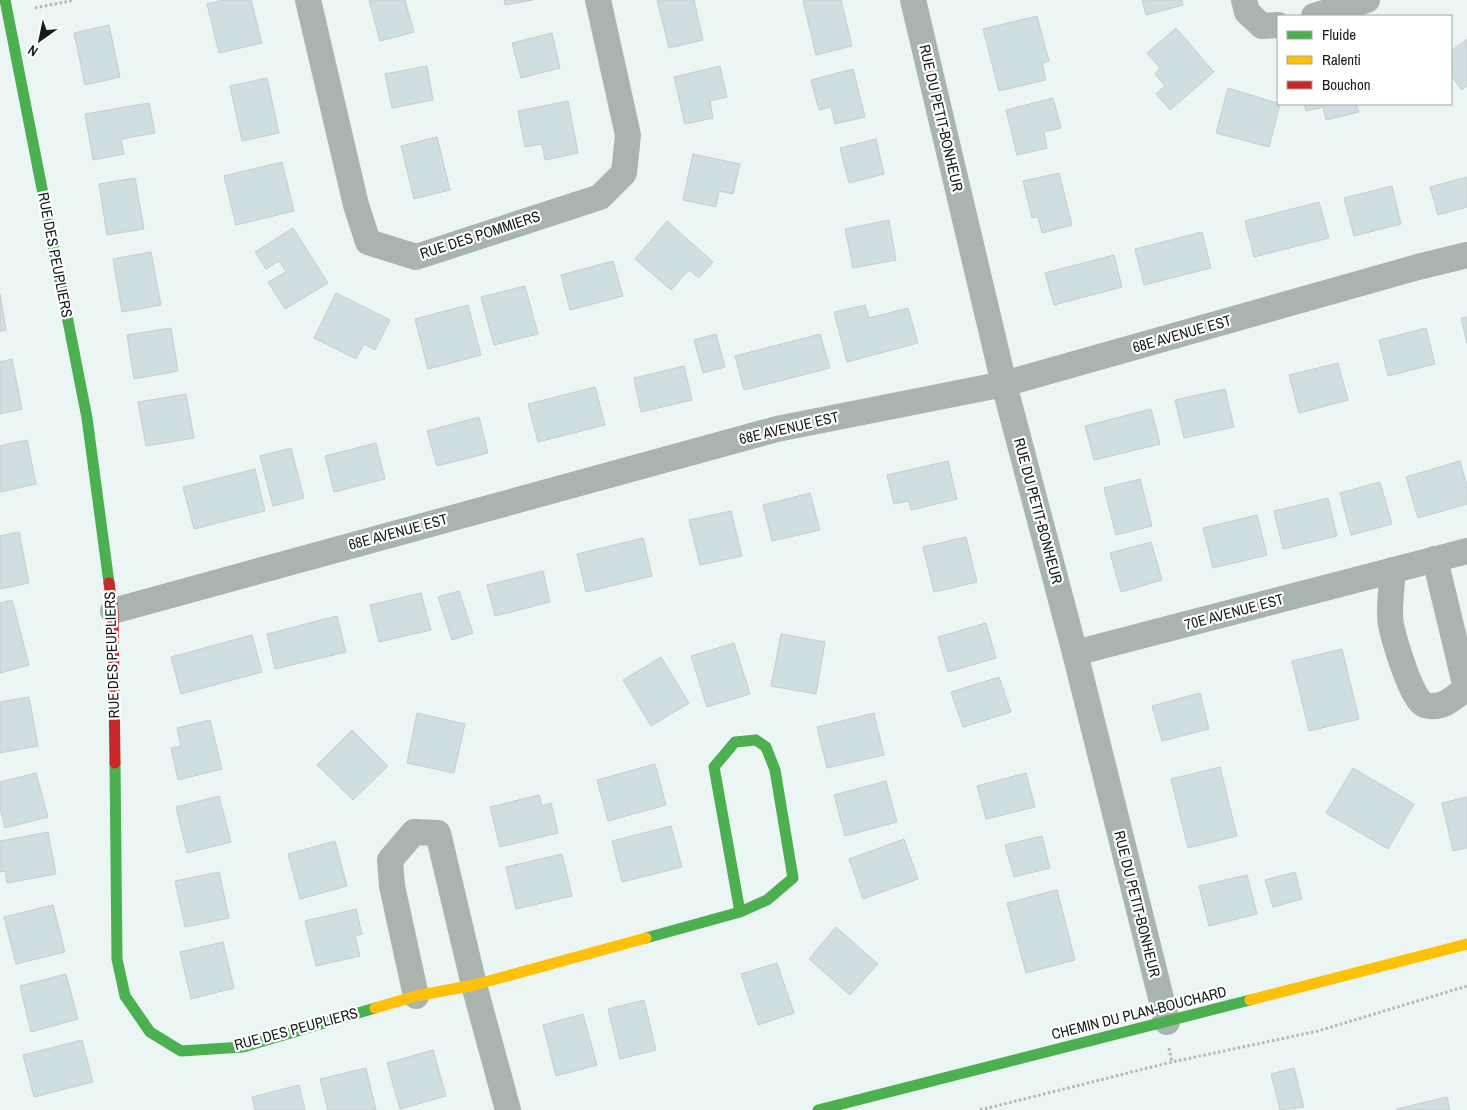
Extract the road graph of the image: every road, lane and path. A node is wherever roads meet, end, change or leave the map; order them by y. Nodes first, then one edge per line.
1 (5, 0) edge
2 (74, 0) edge
3 (308, 0) edge
4 (598, 0) edge
5 (913, 0) edge
6 (1244, 0) edge
7 (1367, 0) edge
8 (7, 15) junction
9 (1317, 15) edge
10 (1277, 25) edge
11 (1467, 255) edge
12 (1004, 384) junction
13 (1467, 551) edge
14 (1434, 559) junction
15 (1393, 570) junction
16 (113, 611) junction
17 (1075, 653) junction
18 (740, 912) junction
19 (1467, 944) edge
20 (474, 985) junction
21 (1467, 986) edge
22 (416, 996) junction
23 (1167, 1022) junction
24 (1169, 1049) dead end
25 (1172, 1062) junction
26 (508, 1110) edge
27 (818, 1110) edge
28 (980, 1110) edge

1 - 8 street, RUE DES PEUPLIERS
2 - 8 path
3 - 4 street, RUE DES POMMIERS
5 - 12 street, RUE DU PETIT-BONHEUR
6 - 10 street
7 - 9 street
8 - 16 street, RUE DES PEUPLIERS
11 - 12 street, 68E AVENUE EST
12 - 16 street, 68E AVENUE EST
12 - 17 street, RUE DU PETIT-BONHEUR
13 - 14 street, 70E AVENUE EST
14 - 15 street, 70E AVENUE EST
14 - 15 street
15 - 17 street, 70E AVENUE EST
16 - 22 street, RUE DES PEUPLIERS
17 - 23 street, RUE DU PETIT-BONHEUR
18 - 18 street, RUE DES PEUPLIERS
18 - 20 street, RUE DES PEUPLIERS
19 - 23 street, CHEMIN DU PLAN-BOUCHARD
20 - 22 street, RUE DES PEUPLIERS
20 - 22 street
20 - 26 street
21 - 25 path
23 - 27 street, CHEMIN DU PLAN-BOUCHARD
24 - 25 path
25 - 28 path

